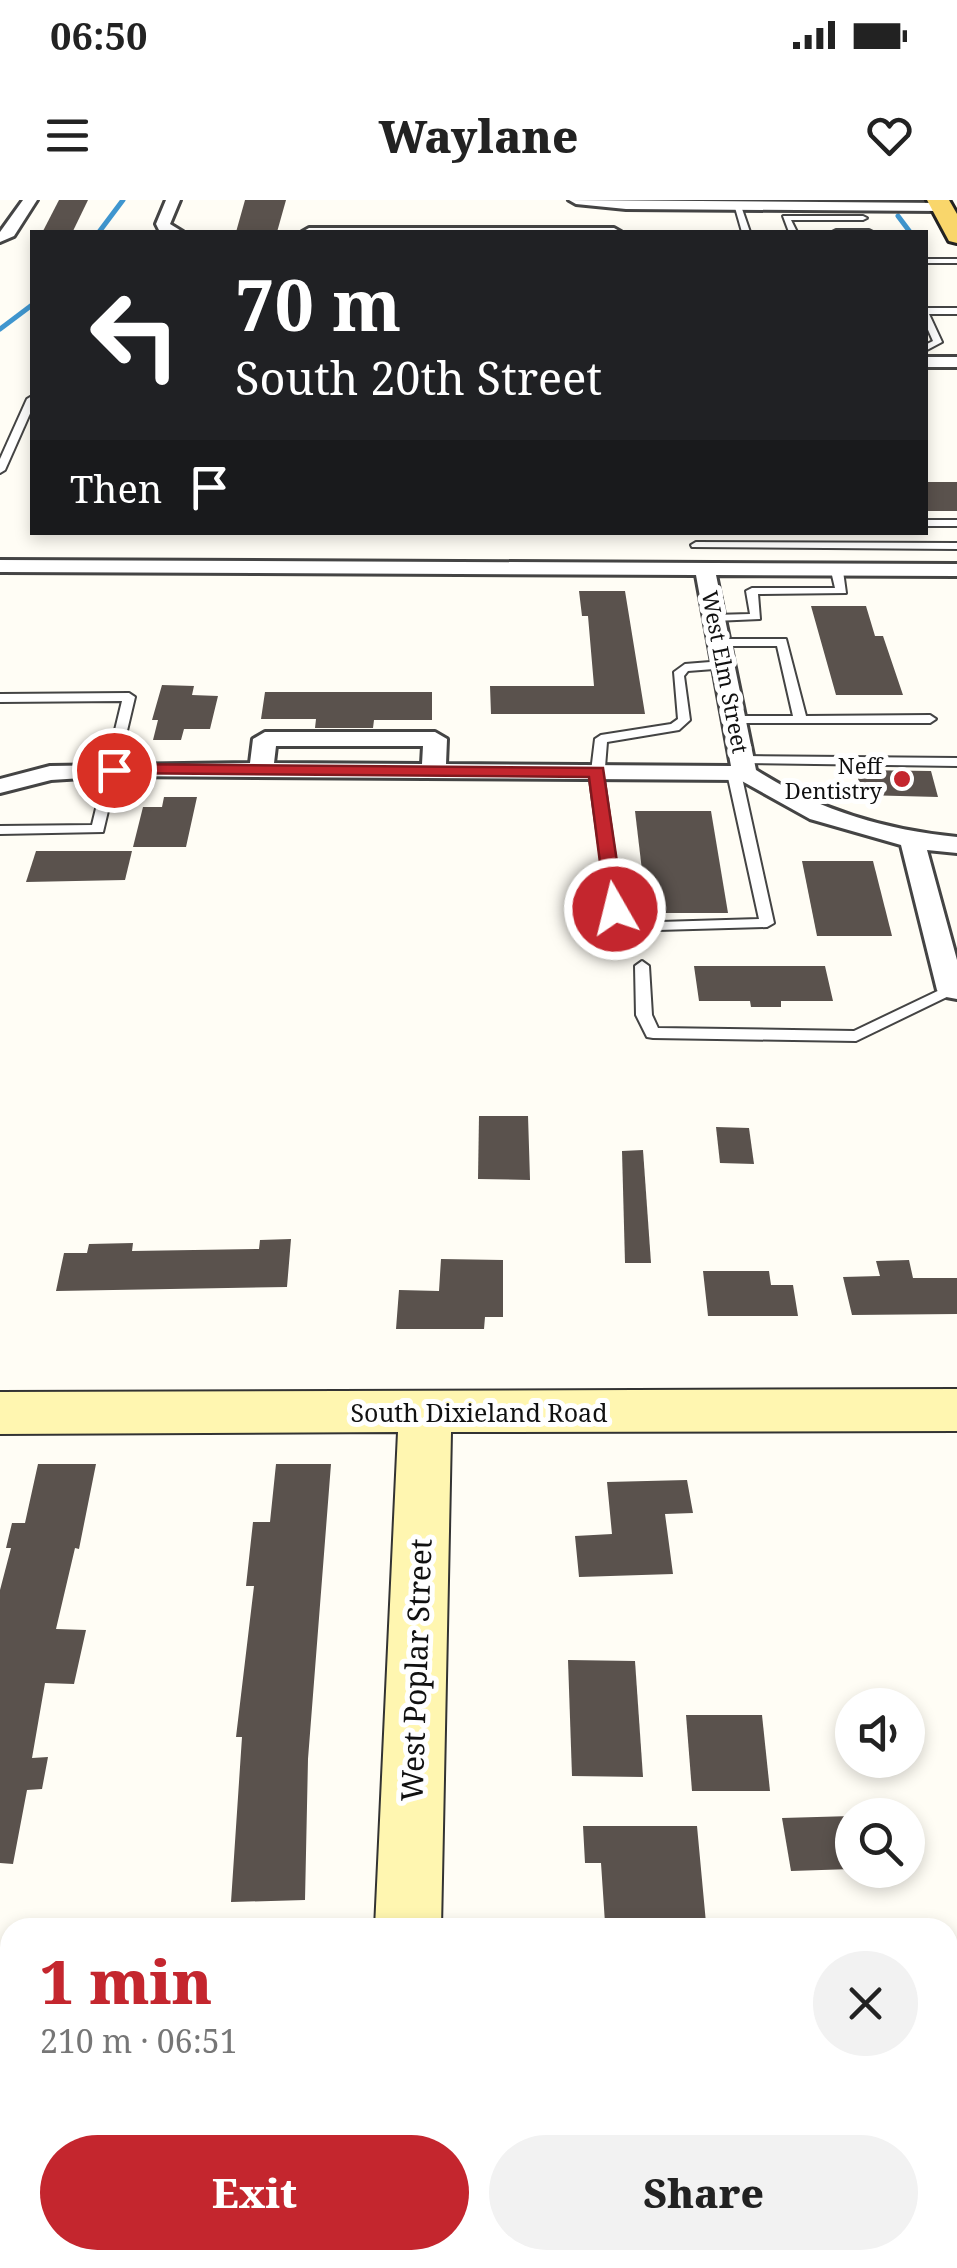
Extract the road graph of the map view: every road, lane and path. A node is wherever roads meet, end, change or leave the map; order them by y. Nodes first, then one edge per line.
1 (30, 200) edge
2 (173, 200) edge
3 (576, 200) edge
4 (744, 204) edge
5 (939, 204) edge
6 (671, 206) junction
7 (673, 224) dead end
8 (866, 224) edge
9 (807, 229) edge
10 (835, 229) edge
11 (166, 230) edge
12 (746, 230) edge
13 (792, 230) edge
14 (956, 233) edge
15 (0, 238) edge
16 (928, 262) edge
17 (957, 262) edge
18 (957, 311) edge
19 (928, 313) edge
20 (928, 320) edge
21 (928, 347) edge
22 (928, 362) edge
23 (957, 362) edge
24 (30, 403) edge
25 (0, 470) edge
26 (928, 523) edge
27 (957, 523) edge
28 (857, 535) edge
29 (696, 545) dead end
30 (860, 546) junction
31 (957, 546) edge
32 (0, 566) edge
33 (705, 570) junction
34 (957, 570) edge
35 (837, 571) junction
36 (867, 571) junction
37 (714, 618) junction
38 (721, 654) junction
39 (0, 698) edge
40 (735, 720) junction
41 (800, 720) junction
42 (930, 720) dead end
43 (957, 762) edge
44 (741, 769) junction
45 (114, 770) junction
46 (597, 772) junction
47 (0, 786) edge
48 (0, 830) edge
49 (912, 840) junction
50 (957, 844) edge
51 (642, 966) dead end
52 (954, 990) edge
53 (957, 1410) edge
54 (0, 1412) edge
55 (425, 1414) junction
56 (408, 1918) edge

1 - 15 street
2 - 11 street
3 - 6 street
4 - 6 street
4 - 8 street
4 - 12 lane
5 - 8 street
5 - 14 main road
6 - 7 street
8 - 10 lane
8 - 13 lane
9 - 13 lane
16 - 17 lane
18 - 19 lane
20 - 21 lane
22 - 23 street
24 - 25 lane
26 - 27 lane
28 - 30 lane
29 - 30 lane
30 - 31 lane
30 - 36 lane
32 - 33 street
33 - 35 street
33 - 37 street, West Elm Street
34 - 36 street
35 - 36 street
35 - 37 lane
37 - 38 street, West Elm Street
38 - 40 street, West Elm Street
38 - 41 lane
38 - 46 lane
39 - 45 lane
40 - 41 lane
40 - 44 street, West Elm Street
41 - 42 lane
43 - 44 lane
44 - 46 street
44 - 46 lane
44 - 49 street
45 - 46 street
45 - 47 street
45 - 48 lane
49 - 50 street
49 - 52 street
51 - 52 lane
53 - 55 main road, South Dixieland Road
54 - 55 main road, South Dixieland Road
55 - 56 main road, West Poplar Street

